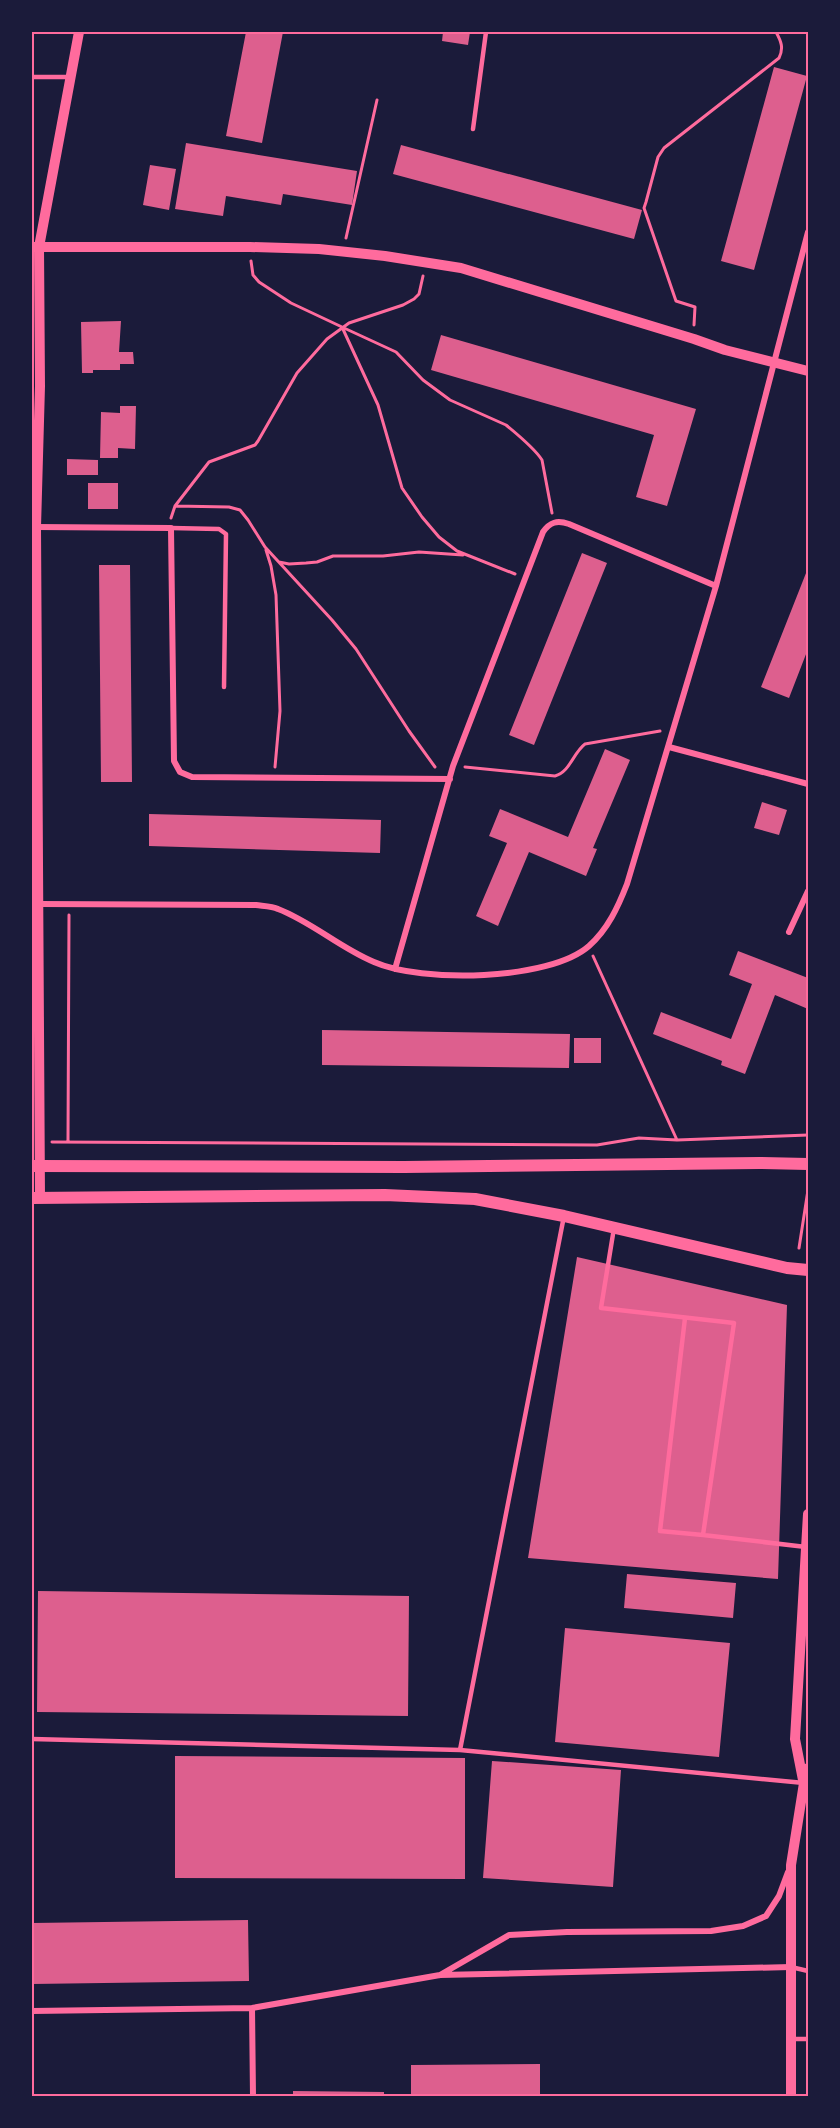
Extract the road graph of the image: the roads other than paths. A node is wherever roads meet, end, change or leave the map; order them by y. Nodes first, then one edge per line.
1 (80, 32) edge
2 (486, 32) edge
3 (32, 77) edge
4 (70, 78) junction
5 (473, 129) dead end
6 (808, 232) edge
7 (35, 247) edge
8 (774, 361) junction
9 (808, 371) edge
10 (36, 527) junction
11 (171, 528) junction
12 (716, 586) junction
13 (224, 687) dead end
14 (669, 747) junction
15 (446, 779) junction
16 (808, 784) edge
17 (808, 891) edge
18 (39, 904) junction
19 (789, 932) dead end
20 (395, 969) junction
21 (808, 1164) edge
22 (35, 1166) edge
23 (35, 1198) edge
24 (564, 1216) junction
25 (614, 1228) junction
26 (808, 1270) edge
27 (685, 1318) junction
28 (808, 1514) edge
29 (704, 1535) junction
30 (807, 1548) edge
31 (805, 1637) edge
32 (32, 1740) edge
33 (460, 1750) junction
34 (808, 1768) edge
35 (804, 1783) junction
36 (791, 1864) junction
37 (791, 1967) junction
38 (808, 1971) edge
39 (440, 1975) junction
40 (252, 2008) junction
41 (32, 2011) edge
42 (791, 2039) junction
43 (808, 2039) edge
44 (253, 2097) edge
45 (791, 2097) edge

1 - 4 street
2 - 5 lane
3 - 4 lane
4 - 7 street
6 - 8 street
7 - 8 street
7 - 10 street
8 - 9 street
8 - 12 street
10 - 11 street
10 - 18 street
11 - 13 lane
11 - 15 street
12 - 14 street
12 - 15 street
14 - 16 street
14 - 20 street
15 - 20 street
17 - 19 street
18 - 20 street
18 - 22 street
21 - 22 main road
22 - 23 street
23 - 24 main road
24 - 25 main road
24 - 33 lane
25 - 26 main road
25 - 27 lane
27 - 29 lane
27 - 29 lane
28 - 30 street
29 - 30 lane
30 - 31 street
31 - 35 street
32 - 33 lane
33 - 35 lane
34 - 35 street
35 - 36 street
36 - 37 street
36 - 39 street
37 - 38 lane
37 - 39 street
37 - 42 street
39 - 40 street
40 - 41 street
40 - 44 street
42 - 43 lane
42 - 45 street

